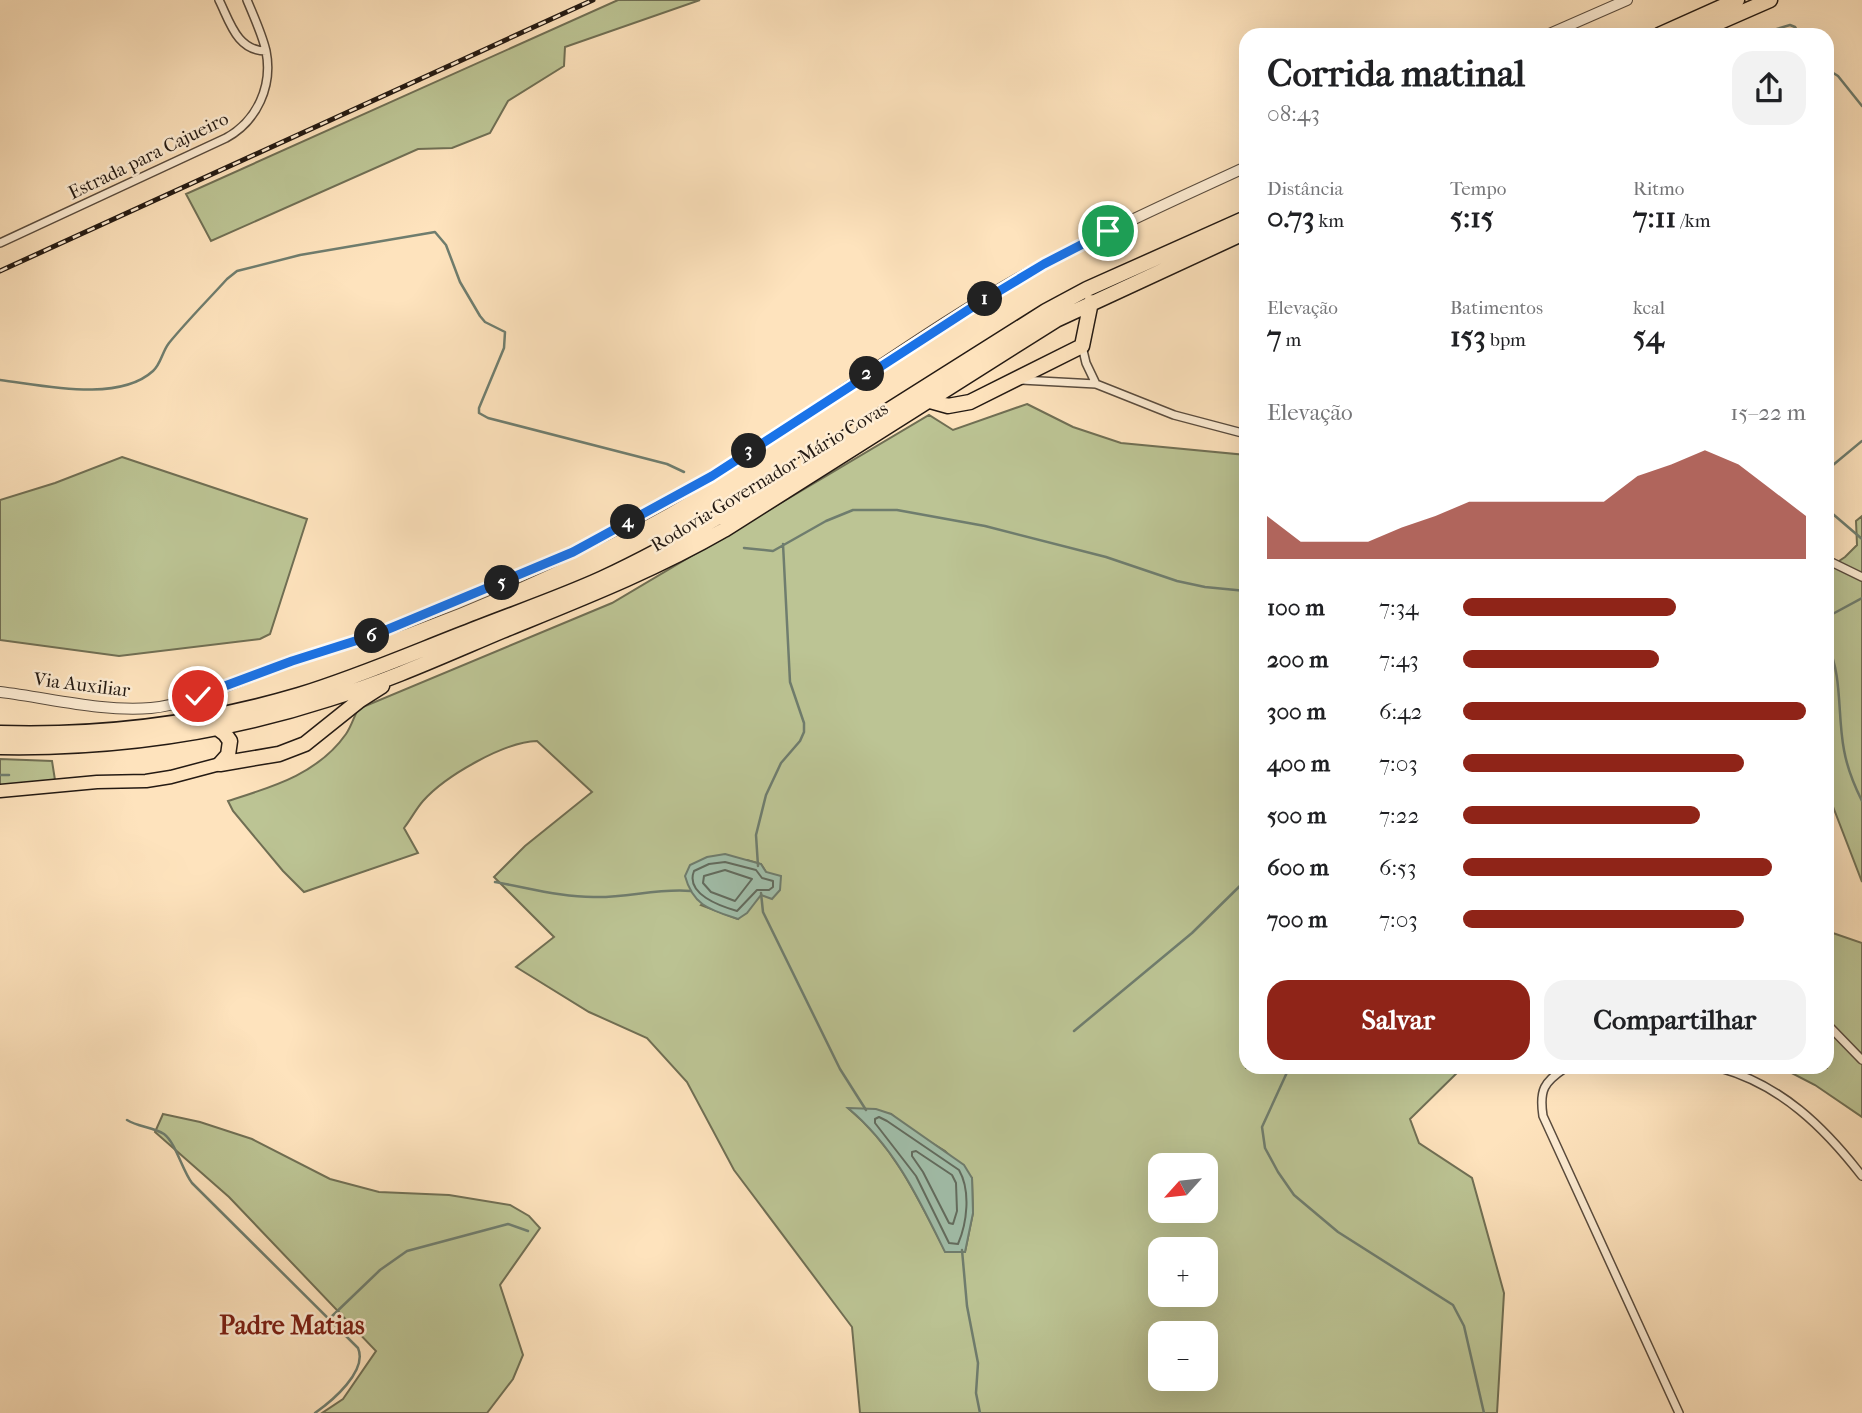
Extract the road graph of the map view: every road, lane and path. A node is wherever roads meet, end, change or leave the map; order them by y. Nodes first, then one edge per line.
1 (219, 0) edge
2 (247, 0) edge
3 (1627, 0) edge
4 (1737, 0) edge
5 (1770, 0) edge
6 (1564, 28) edge
7 (1675, 28) edge
8 (1706, 28) edge
9 (266, 51) junction
10 (1239, 170) edge
11 (1239, 221) edge
12 (1239, 235) edge
13 (0, 243) edge
14 (1091, 302) junction
15 (1082, 346) junction
16 (1016, 380) junction
17 (1096, 384) junction
18 (930, 401) junction
19 (1239, 432) edge
20 (1834, 563) edge
21 (1862, 577) edge
22 (419, 666) junction
23 (0, 692) edge
24 (217, 728) junction
25 (0, 733) edge
26 (0, 747) edge
27 (220, 764) junction
28 (0, 790) edge
29 (1834, 1031) edge
30 (1862, 1060) edge
31 (1556, 1074) edge
32 (1743, 1074) edge
33 (1862, 1176) edge
34 (1679, 1413) edge

1 - 9 street
2 - 9 street
3 - 6 street
4 - 7 highway
5 - 8 highway
9 - 13 street, Estrada para Cajueiro
10 - 23 street, Via Auxiliar
11 - 25 highway, Rodovia Governador Mário Covas
12 - 14 highway, Rodovia Governador Mário Covas
14 - 15 highway
14 - 18 highway, Rodovia Governador Mário Covas
15 - 16 highway
15 - 17 street
16 - 17 street
16 - 18 highway
17 - 19 street
18 - 22 highway, Rodovia Governador Mário Covas
20 - 21 street
22 - 24 highway, Rodovia Governador Mário Covas
22 - 27 highway
24 - 26 highway, Rodovia Governador Mário Covas
24 - 27 highway
27 - 28 main road
29 - 30 street
31 - 34 street
32 - 33 street

